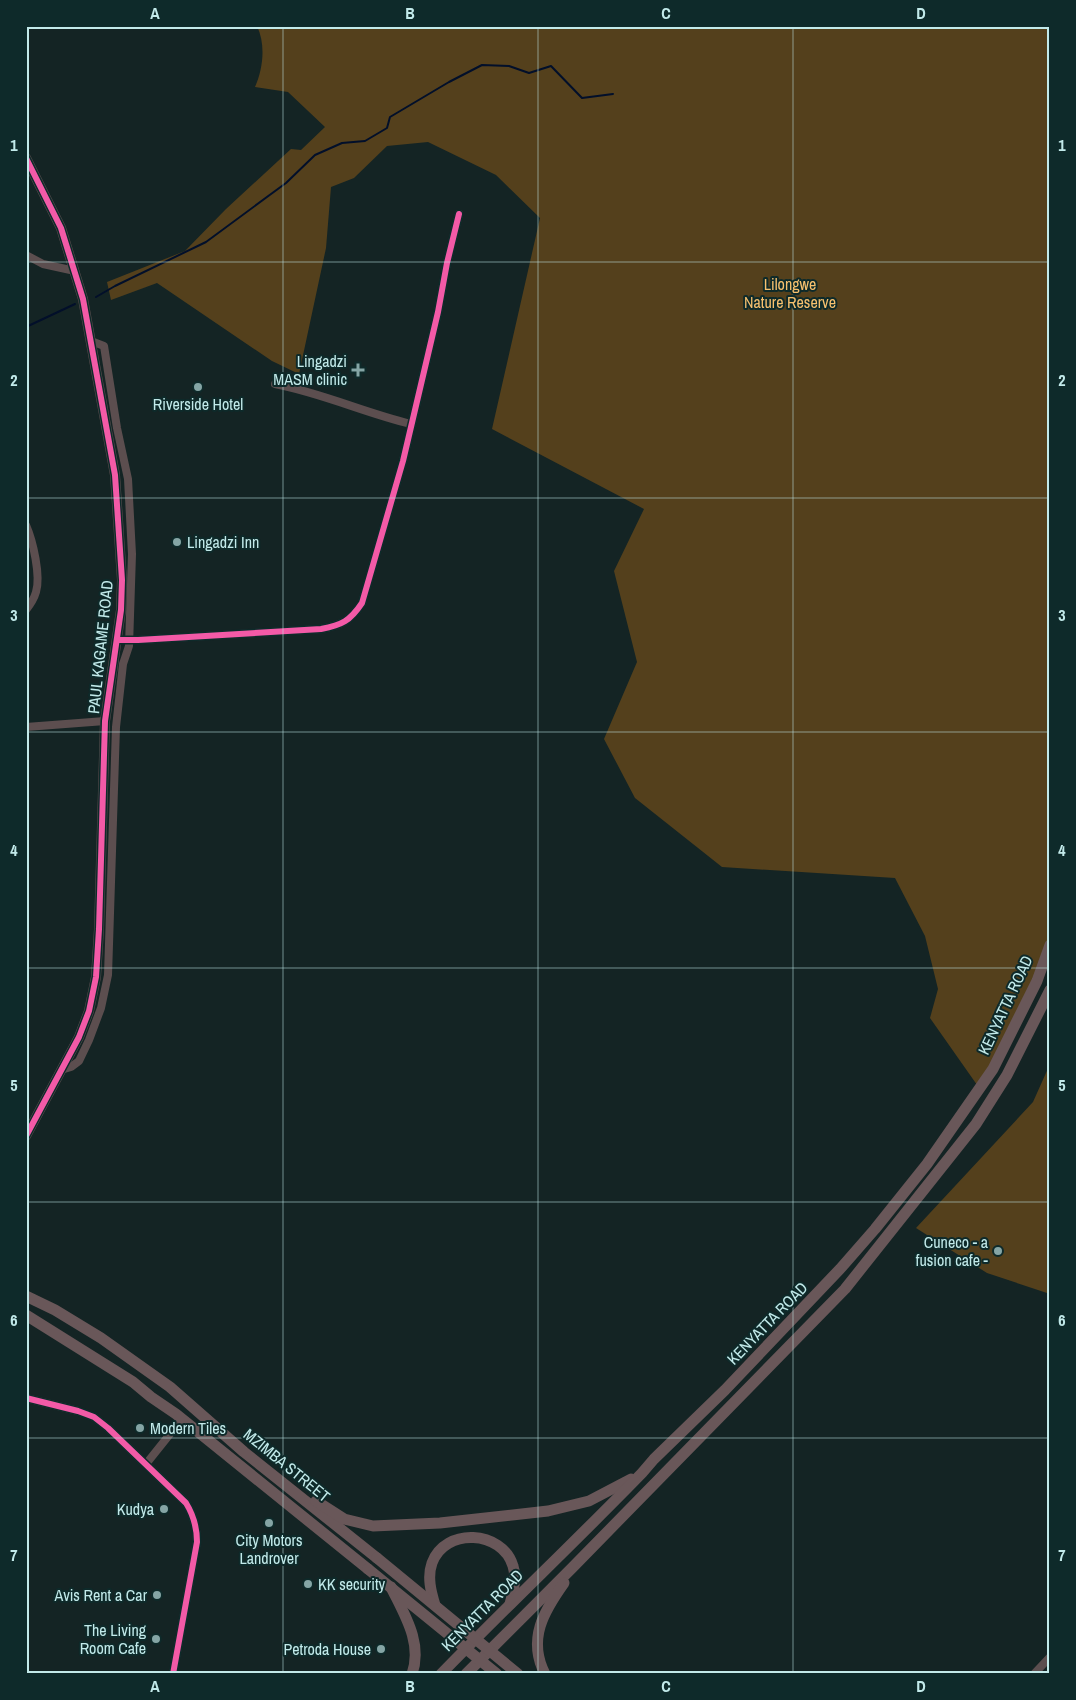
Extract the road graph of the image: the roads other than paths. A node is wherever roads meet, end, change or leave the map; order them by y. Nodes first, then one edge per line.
1 (26, 158) edge
2 (459, 214) dead end
3 (26, 255) edge
4 (75, 271) junction
5 (91, 341) junction
6 (275, 384) dead end
7 (411, 424) junction
8 (26, 525) edge
9 (26, 610) edge
10 (116, 640) junction
11 (129, 640) junction
12 (105, 722) junction
13 (26, 726) edge
14 (1050, 945) edge
15 (1050, 990) edge
16 (61, 1070) junction
17 (53, 1084) junction
18 (26, 1121) edge
19 (26, 1136) edge
20 (26, 1296) edge
21 (26, 1315) edge
22 (26, 1398) edge
23 (182, 1419) junction
24 (146, 1464) junction
25 (642, 1473) junction
26 (272, 1474) junction
27 (572, 1568) junction
28 (391, 1587) junction
29 (510, 1604) junction
30 (435, 1605) junction
31 (1050, 1657) edge
32 (173, 1674) edge
33 (412, 1674) edge
34 (441, 1674) edge
35 (466, 1674) edge
36 (498, 1674) edge
37 (518, 1674) edge
38 (545, 1674) edge
39 (1034, 1674) edge

1 - 4 street, PAUL KAGAME ROAD
2 - 7 street
3 - 4 street
4 - 5 street, PAUL KAGAME ROAD
5 - 10 street, PAUL KAGAME ROAD
5 - 11 street
6 - 7 street
7 - 11 street
8 - 9 street
10 - 11 street
10 - 12 street, PAUL KAGAME ROAD
11 - 16 street
12 - 13 street
12 - 16 street, PAUL KAGAME ROAD
14 - 25 main road, KENYATTA ROAD
15 - 27 main road, KENYATTA ROAD
16 - 17 street, PAUL KAGAME ROAD
17 - 18 street, PAUL KAGAME ROAD
17 - 19 street, PAUL KAGAME ROAD
20 - 26 main road, MZIMBA STREET
21 - 23 main road, MZIMBA STREET
22 - 24 street
23 - 24 street
23 - 28 main road, MZIMBA STREET, bridge
24 - 32 street
25 - 26 main road
25 - 29 main road, KENYATTA ROAD
26 - 30 main road, MZIMBA STREET, bridge
27 - 35 main road, KENYATTA ROAD
27 - 38 main road
28 - 33 main road
28 - 36 main road, MZIMBA STREET, bridge
29 - 30 main road
29 - 34 main road, KENYATTA ROAD
30 - 37 main road, MZIMBA STREET, bridge
31 - 39 street

